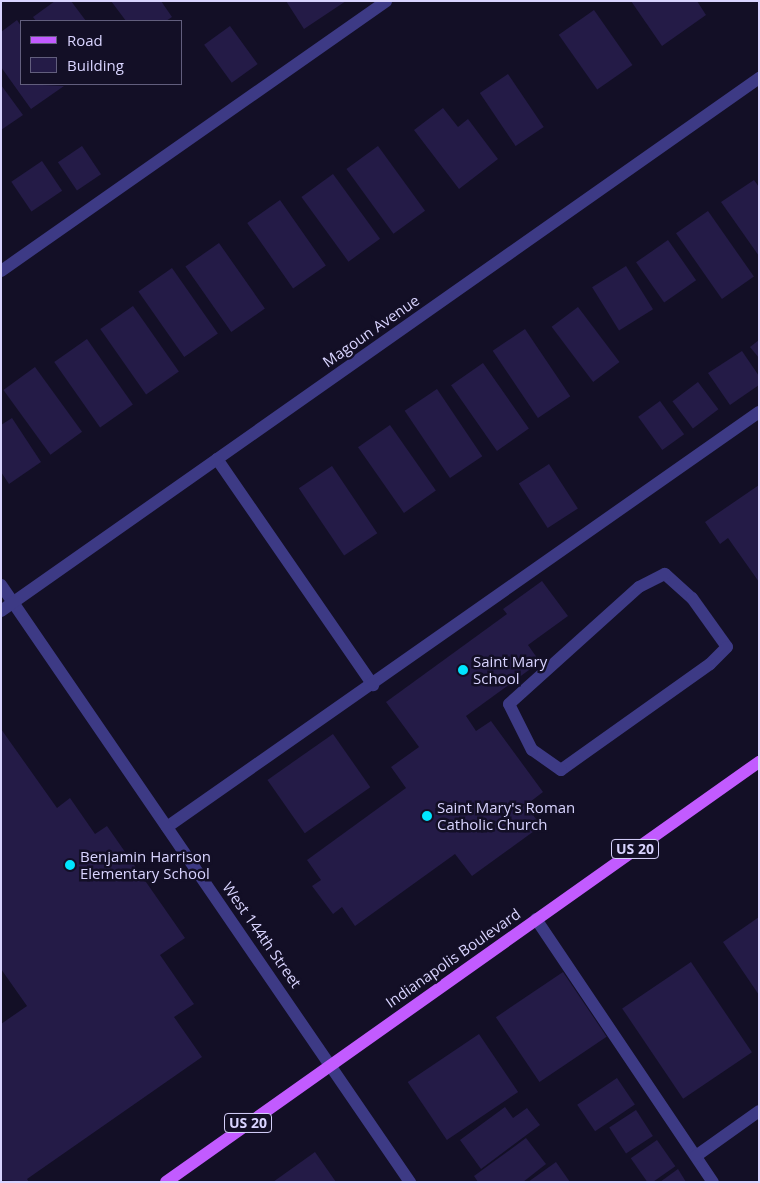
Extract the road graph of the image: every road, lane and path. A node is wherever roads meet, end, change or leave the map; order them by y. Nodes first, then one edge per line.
1 (386, 1) edge
2 (759, 78) edge
3 (1, 271) edge
4 (759, 412) edge
5 (217, 459) junction
6 (1, 584) edge
7 (639, 587) joint
8 (14, 602) junction
9 (1, 611) edge
10 (373, 684) junction
11 (759, 762) edge
12 (167, 826) junction
13 (536, 919) junction
14 (331, 1064) junction
15 (759, 1111) edge
16 (696, 1156) junction
17 (166, 1182) edge
18 (410, 1182) edge
19 (713, 1182) edge

1 - 3 street
2 - 5 street, Magoun Avenue
4 - 10 street
5 - 8 street, Magoun Avenue
5 - 10 street
6 - 8 street, West 144th Street
7 - 7 street
8 - 9 street, Magoun Avenue
8 - 12 street, West 144th Street
10 - 12 street
11 - 13 main road, Indianapolis Boulevard / US 20
12 - 14 street, West 144th Street
13 - 14 main road, Indianapolis Boulevard / US 20
13 - 16 street
14 - 17 main road, Indianapolis Boulevard / US 20
14 - 18 street, West 144th Street
15 - 16 street
16 - 19 street

